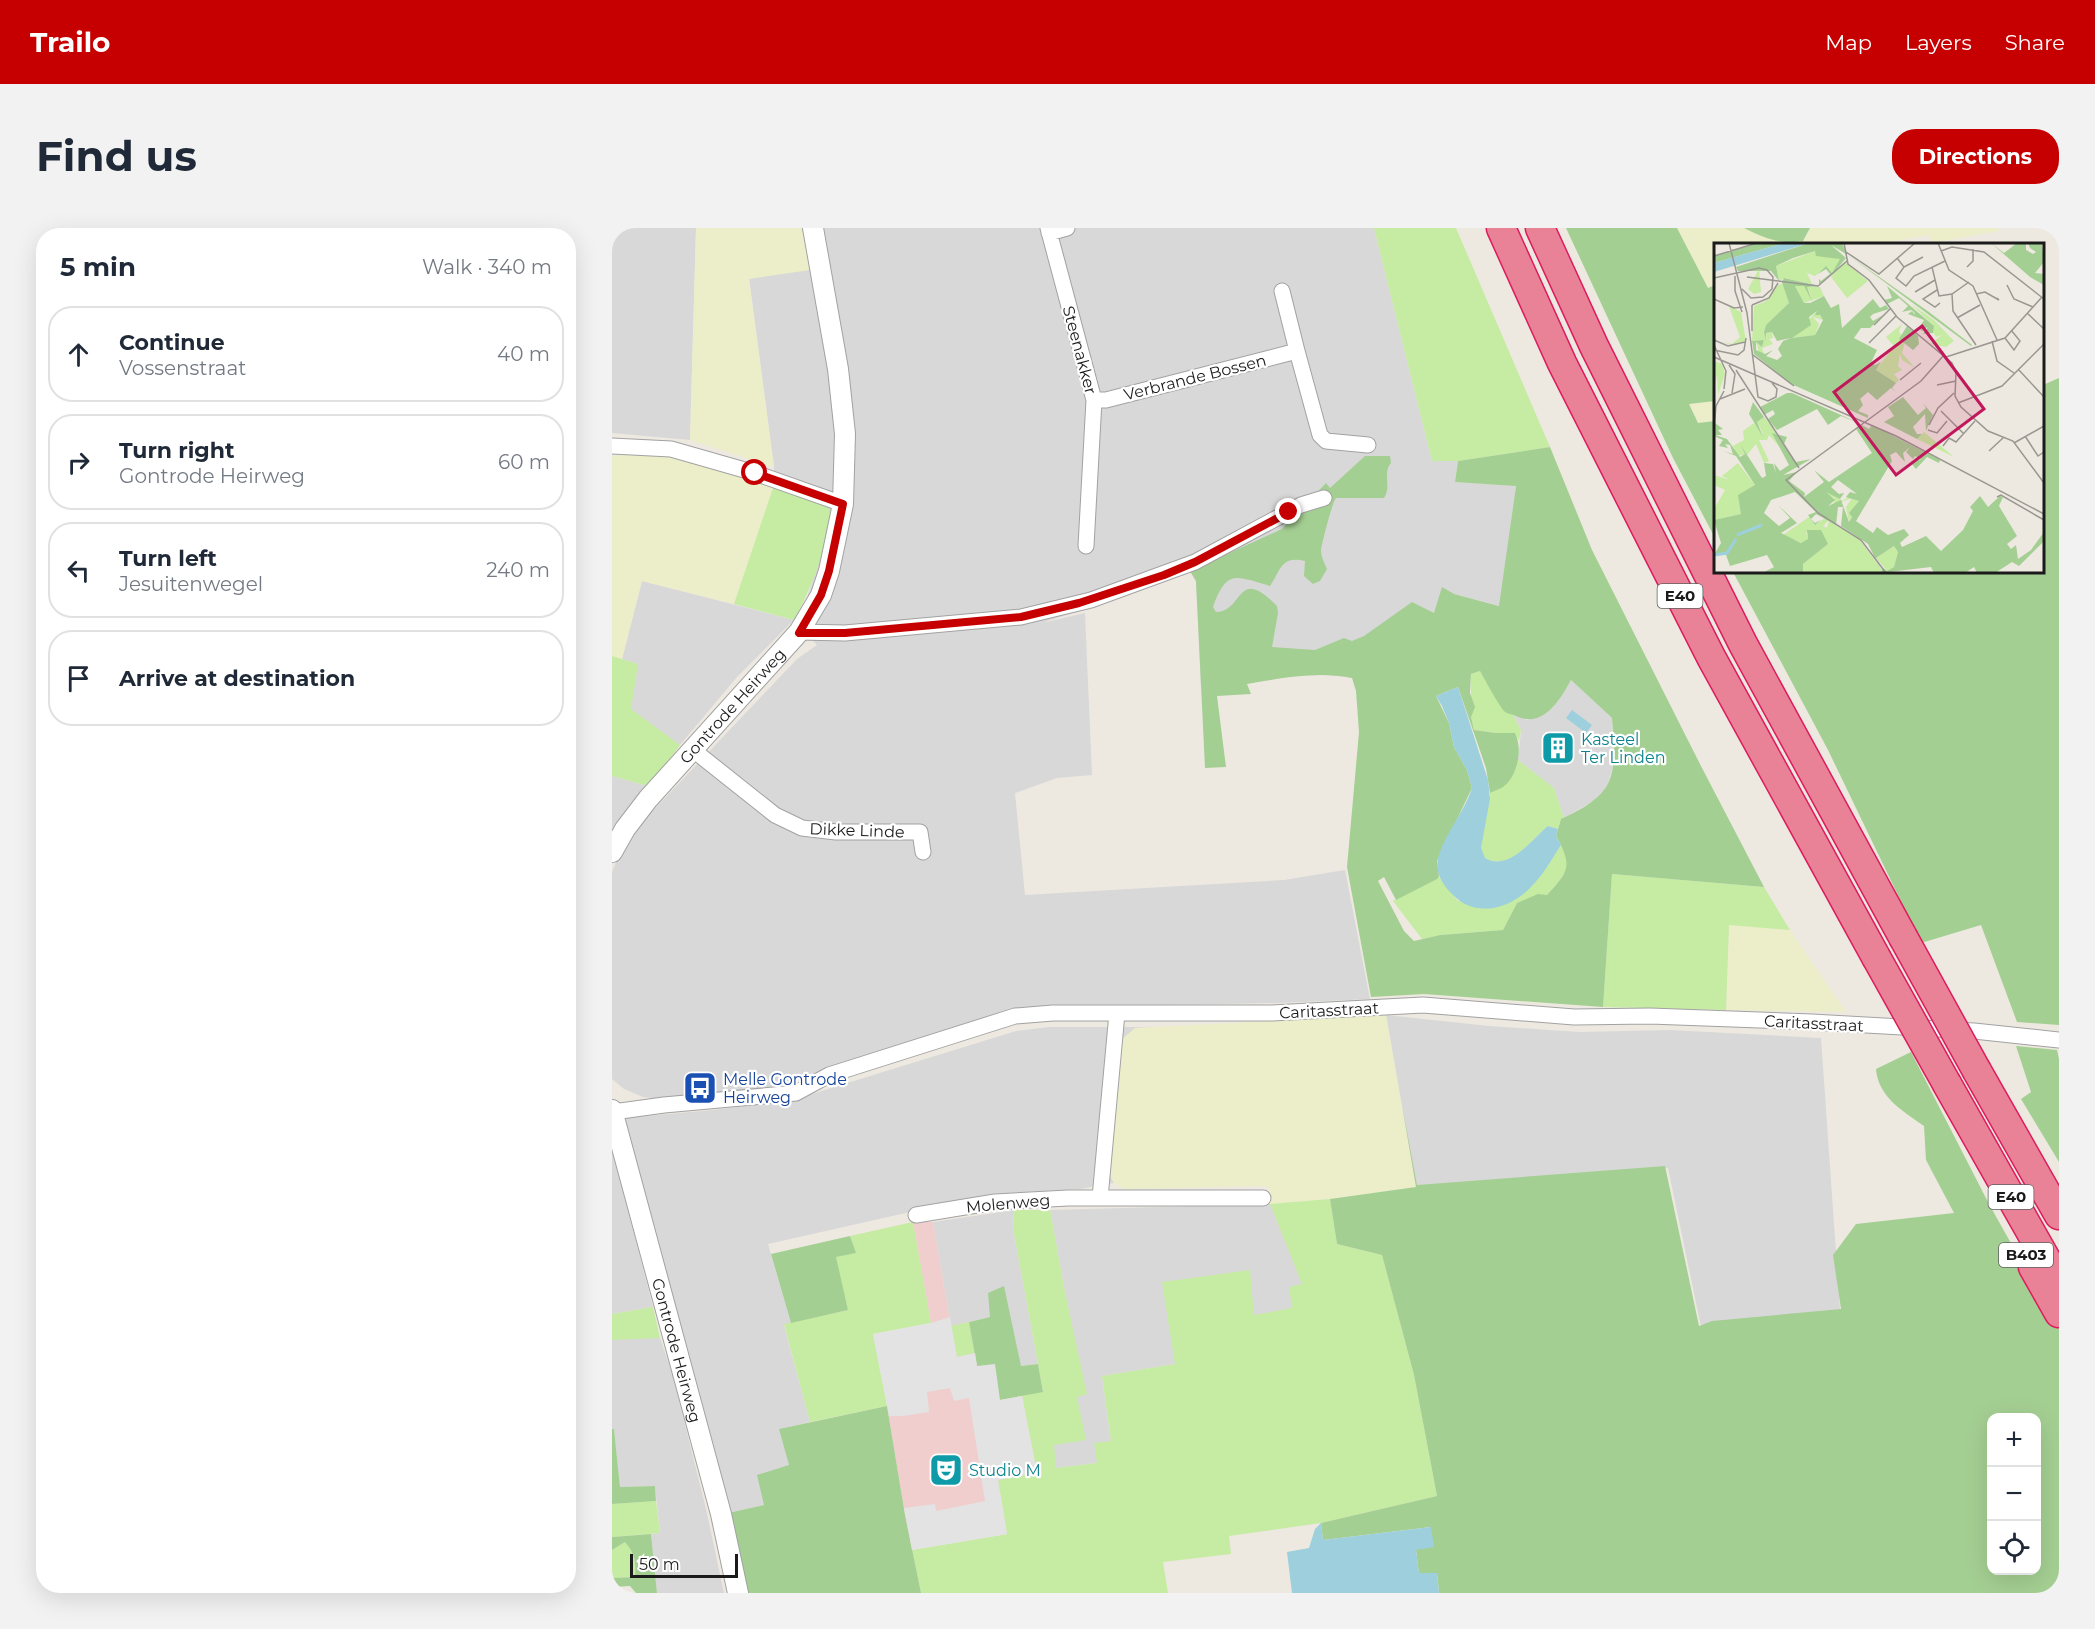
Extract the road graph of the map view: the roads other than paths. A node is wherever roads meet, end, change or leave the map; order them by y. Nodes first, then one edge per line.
1 (813, 228) edge
2 (1067, 228) edge
3 (1501, 228) edge
4 (1540, 228) edge
5 (1048, 231) edge
6 (1282, 291) dead end
7 (1296, 351) junction
8 (1094, 400) junction
9 (1368, 445) dead end
10 (612, 446) edge
11 (1324, 498) dead end
12 (843, 504) junction
13 (1086, 546) dead end
14 (799, 633) junction
15 (692, 749) junction
16 (612, 852) edge
17 (923, 852) dead end
18 (1117, 1013) junction
19 (2059, 1040) edge
20 (612, 1111) edge
21 (1963, 1112) junction
22 (1101, 1198) junction
23 (1263, 1198) dead end
24 (916, 1215) dead end
25 (2059, 1215) edge
26 (2059, 1282) edge
27 (2059, 1313) edge
28 (738, 1593) edge

1 - 12 street, Gontrode Heirweg
2 - 5 street
3 - 21 highway, E40, bridge
4 - 25 highway, E40, bridge
5 - 8 street, Steenakker
6 - 7 street
7 - 8 street, Verbrande Bossen
7 - 9 street
8 - 13 street, Steenakker
10 - 12 street
11 - 14 street
12 - 14 street, Gontrode Heirweg
14 - 15 street, Gontrode Heirweg
15 - 16 street, Gontrode Heirweg
15 - 17 street, Dikke Linde
18 - 19 street, Caritasstraat
18 - 20 street, Caritasstraat
18 - 22 street
20 - 28 street, Gontrode Heirweg
21 - 26 highway, E40
21 - 27 highway, B403
22 - 23 street, Molenweg
22 - 24 street, Molenweg

